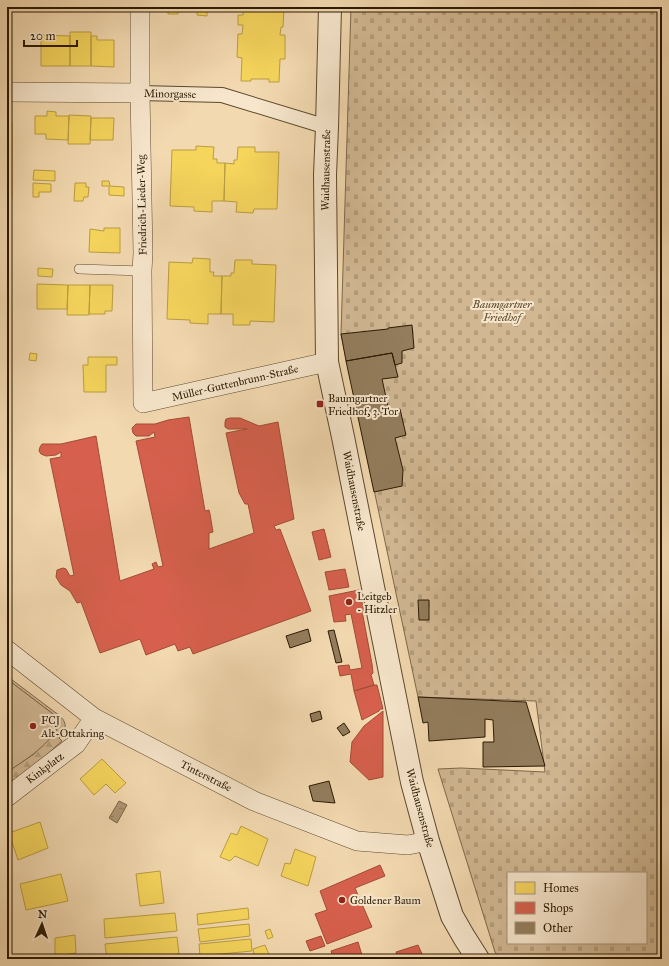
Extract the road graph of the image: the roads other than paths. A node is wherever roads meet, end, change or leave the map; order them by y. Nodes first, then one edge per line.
1 (140, 7) edge
2 (330, 7) edge
3 (7, 92) edge
4 (140, 93) junction
5 (327, 127) junction
6 (79, 268) dead end
7 (142, 271) junction
8 (327, 362) junction
9 (143, 403) joint
10 (7, 650) edge
11 (94, 718) junction
12 (7, 797) edge
13 (428, 841) junction
14 (478, 959) edge

1 - 4 street, Friedrich-Lieder-Weg
2 - 5 street, Waidhausenstraße
3 - 4 street, Minorgasse
4 - 5 street, Minorgasse
4 - 7 street, Friedrich-Lieder-Weg
5 - 8 street, Waidhausenstraße
6 - 7 lane
7 - 9 street, Friedrich-Lieder-Weg
8 - 9 street, Müller-Guttenbrunn-Straße
8 - 13 street, Waidhausenstraße
10 - 11 street, Tinterstraße
11 - 12 street, Kinkplatz
11 - 13 street, Tinterstraße
13 - 14 street, Waidhausenstraße

